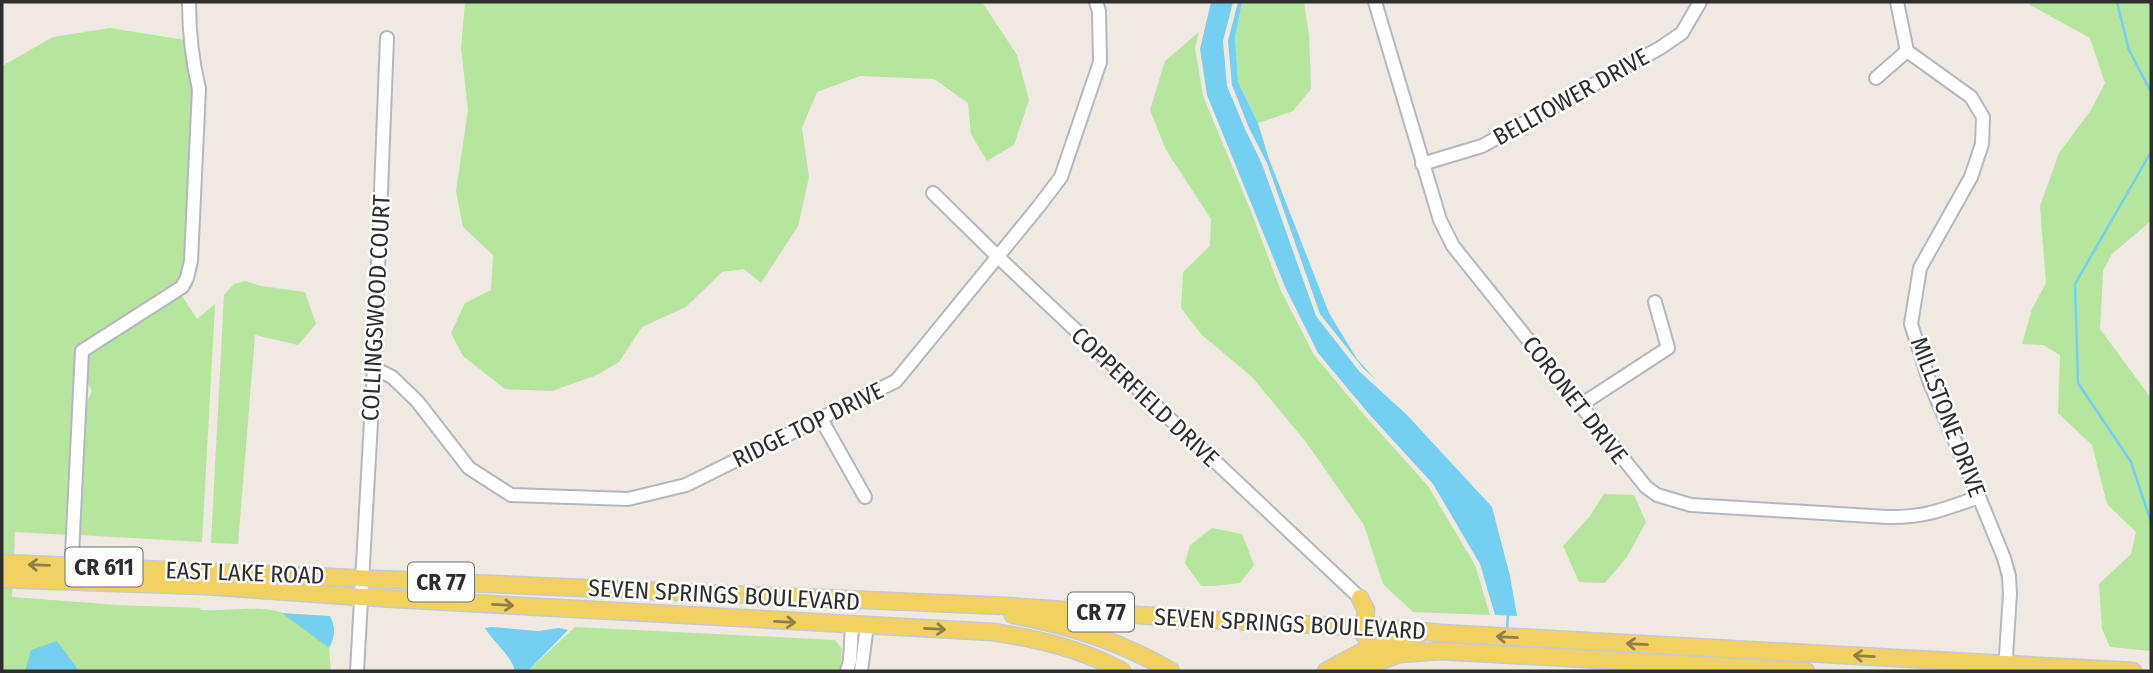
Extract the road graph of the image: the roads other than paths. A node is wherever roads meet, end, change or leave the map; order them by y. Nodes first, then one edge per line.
1 (189, 2) edge
2 (1096, 2) edge
3 (1375, 2) edge
4 (1700, 2) edge
5 (1897, 2) edge
6 (387, 38) dead end
7 (1907, 51) junction
8 (1876, 78) dead end
9 (1422, 164) junction
10 (933, 193) dead end
11 (997, 256) junction
12 (1655, 302) dead end
13 (374, 368) junction
14 (1579, 406) junction
15 (821, 419) junction
16 (865, 497) dead end
17 (1979, 497) junction
18 (2, 564) edge
19 (71, 573) junction
20 (362, 578) junction
21 (2, 579) edge
22 (205, 579) junction
23 (361, 597) junction
24 (1360, 598) junction
25 (803, 599) junction
26 (860, 626) junction
27 (1366, 627) junction
28 (1399, 629) junction
29 (1440, 633) junction
30 (1350, 665) edge
31 (2005, 668) edge
32 (357, 671) edge
33 (847, 671) edge
34 (861, 671) edge
35 (1122, 671) edge
36 (1171, 671) edge
37 (1326, 671) edge
38 (1806, 671) edge
39 (1903, 671) edge
40 (1968, 671) edge
41 (2105, 671) edge
42 (2133, 671) edge

1 - 19 street
2 - 11 street, RIDGE TOP DRIVE
3 - 9 street, CORONET DRIVE
4 - 9 street, BELLTOWER DRIVE
5 - 7 street
6 - 13 street, COLLINGSWOOD COURT
7 - 8 street
7 - 17 street, MILLSTONE DRIVE
9 - 14 street, CORONET DRIVE
10 - 11 street, COPPERFIELD DRIVE
11 - 15 street, RIDGE TOP DRIVE
11 - 24 street, COPPERFIELD DRIVE
12 - 14 street
13 - 15 street, RIDGE TOP DRIVE
13 - 20 street, COLLINGSWOOD COURT
14 - 17 street, CORONET DRIVE
15 - 16 street
17 - 31 street, MILLSTONE DRIVE
19 -> 18 main road, EAST LAKE ROAD / CR 611
19 - 21 main road, EAST LAKE ROAD / CR 611
19 - 22 main road, EAST LAKE ROAD / CR 611
20 - 22 main road, EAST LAKE ROAD / CR 77
20 - 23 street, COLLINGSWOOD COURT
20 - 25 main road, SEVEN SPRINGS BOULEVARD / CR 77
22 - 23 main road, EAST LAKE ROAD / CR 77
23 -> 26 main road, SEVEN SPRINGS BOULEVARD / CR 77
23 - 32 street, COLLINGSWOOD COURT
24 - 27 main road
24 - 28 main road
25 - 27 main road, SEVEN SPRINGS BOULEVARD / CR 77
25 - 36 main road
26 - 33 street
26 - 34 street
26 -> 35 main road, SEVEN SPRINGS BOULEVARD / CR 77
27 - 28 main road, SEVEN SPRINGS BOULEVARD / CR 77
27 - 30 main road
28 - 29 main road, SEVEN SPRINGS BOULEVARD / CR 77
29 - 30 main road
31 -> 29 main road, SEVEN SPRINGS BOULEVARD / CR 77
30 - 37 main road
30 - 38 main road, SEVEN SPRINGS BOULEVARD
31 - 41 main road, SEVEN SPRINGS BOULEVARD / CR 77
39 - 40 main road
41 - 42 main road, SEVEN SPRINGS BOULEVARD / CR 77

